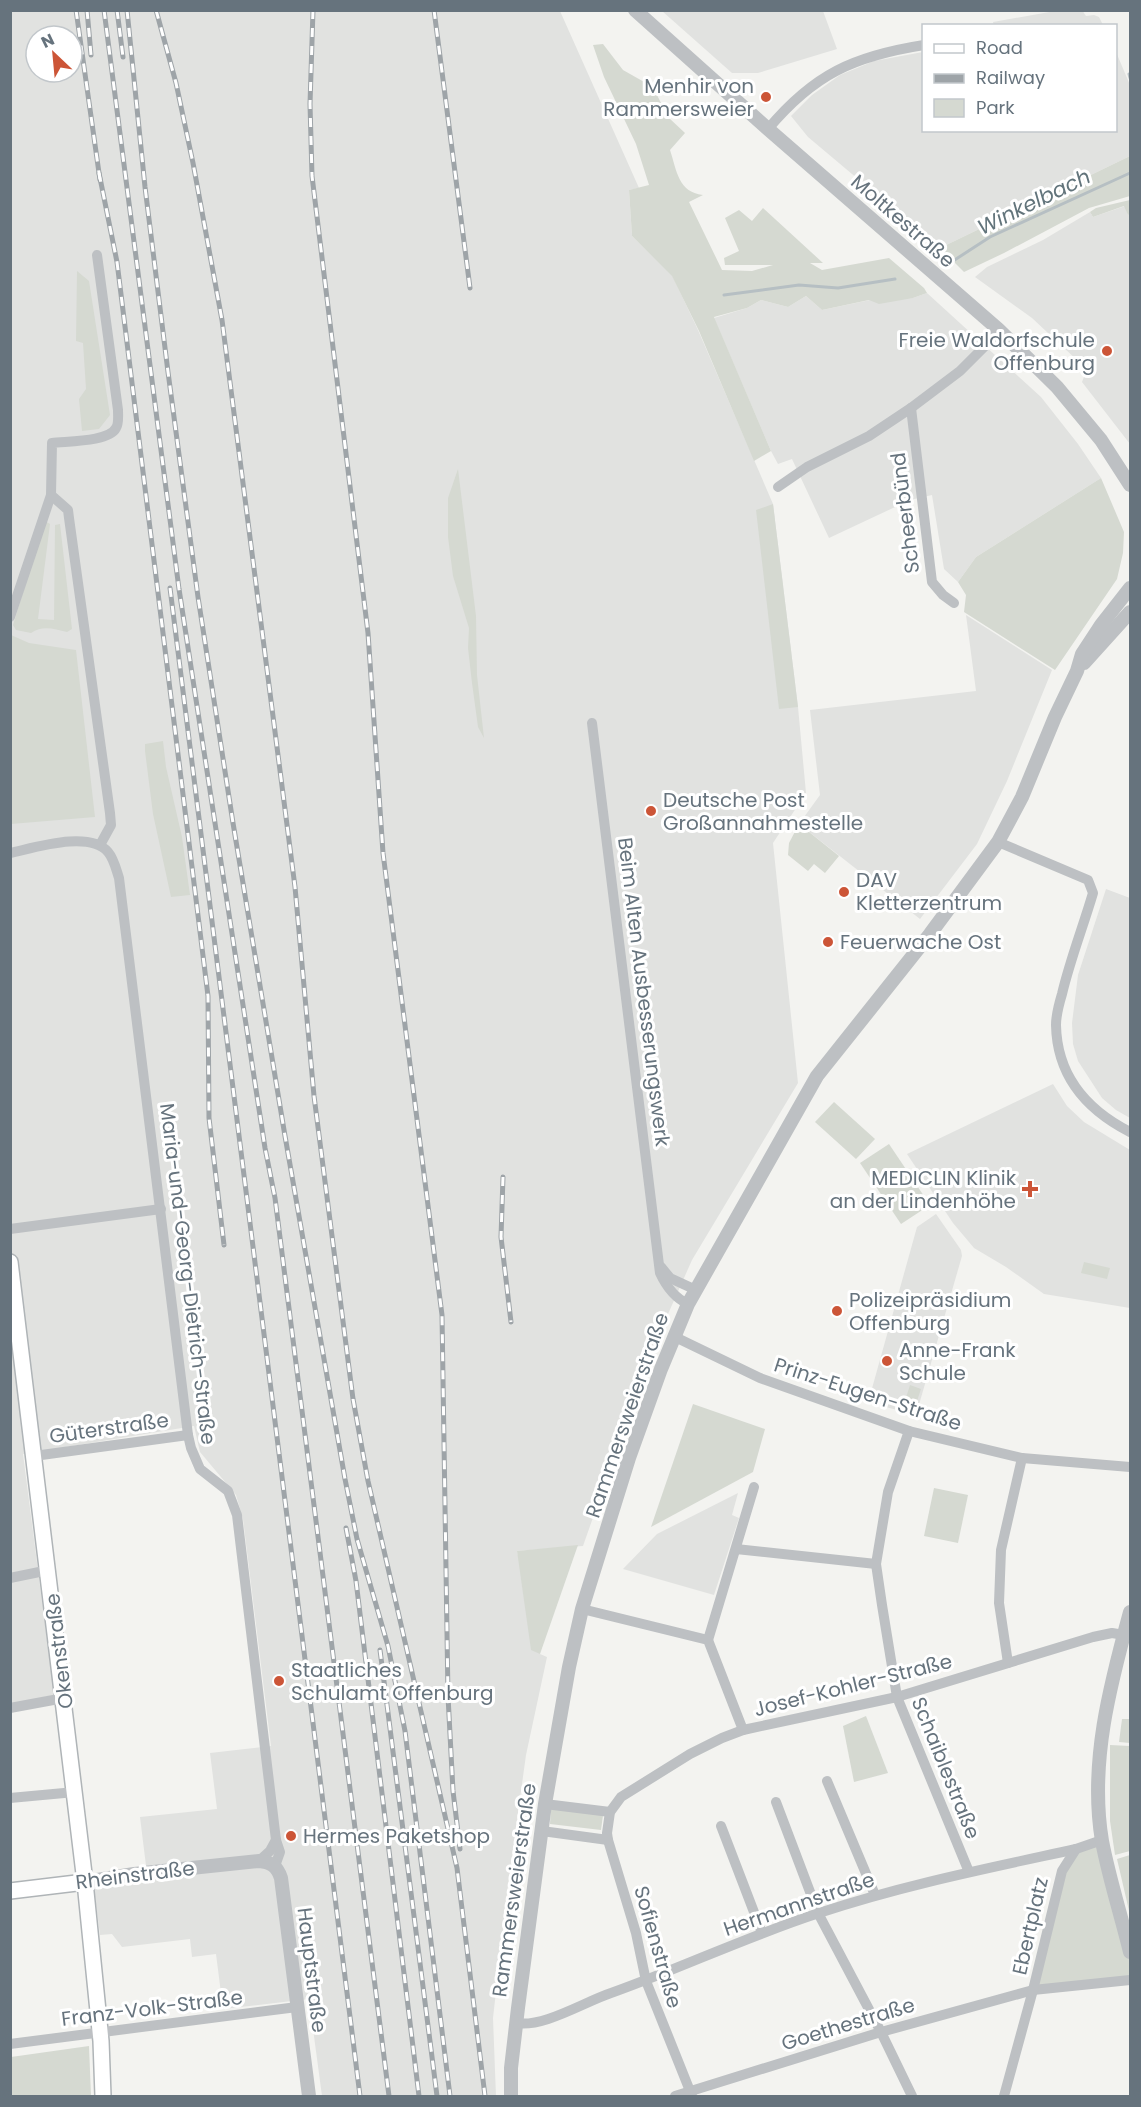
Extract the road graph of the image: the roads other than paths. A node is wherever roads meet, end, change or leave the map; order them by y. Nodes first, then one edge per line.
1 (635, 10) edge
2 (922, 45) edge
3 (768, 129) junction
4 (97, 255) dead end
5 (998, 329) junction
6 (911, 408) junction
7 (1128, 482) edge
8 (778, 487) dead end
9 (51, 495) junction
10 (1131, 495) edge
11 (1131, 588) edge
12 (954, 603) dead end
13 (1131, 612) edge
14 (10, 617) edge
15 (1077, 671) junction
16 (592, 723) dead end
17 (998, 842) junction
18 (100, 845) junction
19 (10, 846) edge
20 (34, 848) junction
21 (10, 853) edge
22 (10, 862) edge
23 (1131, 1132) edge
24 (161, 1209) junction
25 (10, 1229) edge
26 (10, 1262) edge
27 (659, 1264) junction
28 (696, 1290) junction
29 (688, 1304) junction
30 (13, 1309) edge
31 (673, 1336) junction
32 (909, 1431) junction
33 (188, 1435) junction
34 (34, 1456) junction
35 (1022, 1458) junction
36 (1131, 1467) edge
37 (754, 1487) dead end
38 (736, 1549) junction
39 (876, 1564) junction
40 (49, 1570) junction
41 (10, 1578) edge
42 (582, 1609) junction
43 (1131, 1612) edge
44 (1124, 1635) junction
45 (708, 1640) junction
46 (1008, 1663) junction
47 (897, 1697) junction
48 (64, 1698) junction
49 (10, 1708) edge
50 (743, 1730) junction
51 (828, 1781) dead end
52 (75, 1792) junction
53 (10, 1798) edge
54 (776, 1802) dead end
55 (545, 1804) junction
56 (610, 1812) junction
57 (721, 1826) dead end
58 (542, 1830) junction
59 (276, 1840) junction
60 (608, 1840) junction
61 (1102, 1840) junction
62 (1076, 1849) junction
63 (259, 1861) junction
64 (275, 1866) junction
65 (969, 1872) junction
66 (85, 1882) junction
67 (10, 1891) edge
68 (875, 1895) junction
69 (818, 1913) junction
70 (762, 1933) junction
71 (1131, 1952) edge
72 (1131, 1980) edge
73 (645, 1981) junction
74 (1033, 1990) junction
75 (297, 2007) junction
76 (516, 2023) junction
77 (881, 2032) junction
78 (101, 2037) junction
79 (10, 2044) edge
80 (691, 2094) edge
81 (103, 2097) edge
82 (111, 2097) edge
83 (309, 2097) edge
84 (511, 2097) edge
85 (675, 2097) edge
86 (912, 2097) edge
87 (1004, 2097) edge

1 - 3 street, Moltkestraße
2 - 3 street
3 - 5 street, Moltkestraße
4 - 9 street
5 - 6 street, Scheerbünd
5 - 7 street, Moltkestraße
6 - 8 street, Scheerbünd
6 - 12 street, Scheerbünd
7 - 10 street, Moltkestraße
9 - 14 street
9 - 18 street
11 - 15 street, Rammersweierstraße
13 - 15 street, Rammersweierstraße
15 - 17 street, Rammersweierstraße
16 - 27 street, Beim Alten Ausbesserungswerk
17 - 23 street
17 - 28 street, Rammersweierstraße
18 - 20 street
18 - 24 street, Maria-und-Georg-Dietrich-Straße
19 - 20 street
20 - 21 street
20 - 22 street
24 - 25 street
24 - 33 street, Maria-und-Georg-Dietrich-Straße
26 - 30 main road, Okenstraße
27 - 28 street
27 - 29 street, Beim Alten Ausbesserungswerk
28 - 29 street, Rammersweierstraße
29 - 31 street, Rammersweierstraße
30 - 34 main road, Okenstraße
31 - 32 street, Prinz-Eugen-Straße
31 - 42 street, Rammersweierstraße
32 - 35 street, Prinz-Eugen-Straße
32 - 39 street, Schaiblestraße
33 - 34 street, Güterstraße
33 - 59 street, Maria-und-Georg-Dietrich-Straße
34 - 40 main road, Okenstraße
35 - 36 street, Prinz-Eugen-Straße
35 - 46 street
37 - 38 street
38 - 39 street
38 - 45 street
39 - 47 street, Schaiblestraße
40 - 41 street
40 - 48 main road, Okenstraße
42 - 45 street
42 - 55 street, Rammersweierstraße
43 - 44 street
44 - 46 street, Josef-Kohler-Straße
44 - 61 street
45 - 50 street
46 - 47 street, Josef-Kohler-Straße
47 - 50 street, Josef-Kohler-Straße
47 - 65 street, Schaiblestraße
48 - 49 street
48 - 52 main road, Okenstraße
50 - 56 street, Josef-Kohler-Straße
51 - 68 street
52 - 53 street
52 - 66 main road, Okenstraße
54 - 69 street
55 - 56 street
55 - 58 street, Rammersweierstraße
56 - 60 street
57 - 70 street
58 - 60 street
58 - 76 street, Rammersweierstraße
59 - 63 street
59 - 64 street, Maria-und-Georg-Dietrich-Straße
60 - 73 street, Sofienstraße
61 - 62 street, Hermannstraße
61 - 71 street
62 - 65 street, Hermannstraße
62 - 74 street, Ebertplatz
63 - 64 street
63 - 66 street, Rheinstraße
64 - 75 street, Hauptstraße
65 - 68 street, Hermannstraße
66 - 67 main road, Rheinstraße
66 - 78 main road, Okenstraße
68 - 69 street, Hermannstraße
69 - 70 street, Hermannstraße
69 - 77 street
70 - 73 street, Hermannstraße
72 - 74 street, Ebertplatz
73 - 76 street, Hermannstraße
73 - 80 street, Sofienstraße
74 - 77 street, Goethestraße
74 - 87 street
75 - 78 street, Franz-Volk-Straße
75 - 83 street, Hauptstraße
76 - 84 street, Rammersweierstraße
77 - 80 street, Goethestraße
77 - 86 street
78 - 79 street, Franz-Volk-Straße
78 - 81 main road, Okenstraße
78 - 82 main road, Okenstraße
80 - 85 street, Goethestraße

